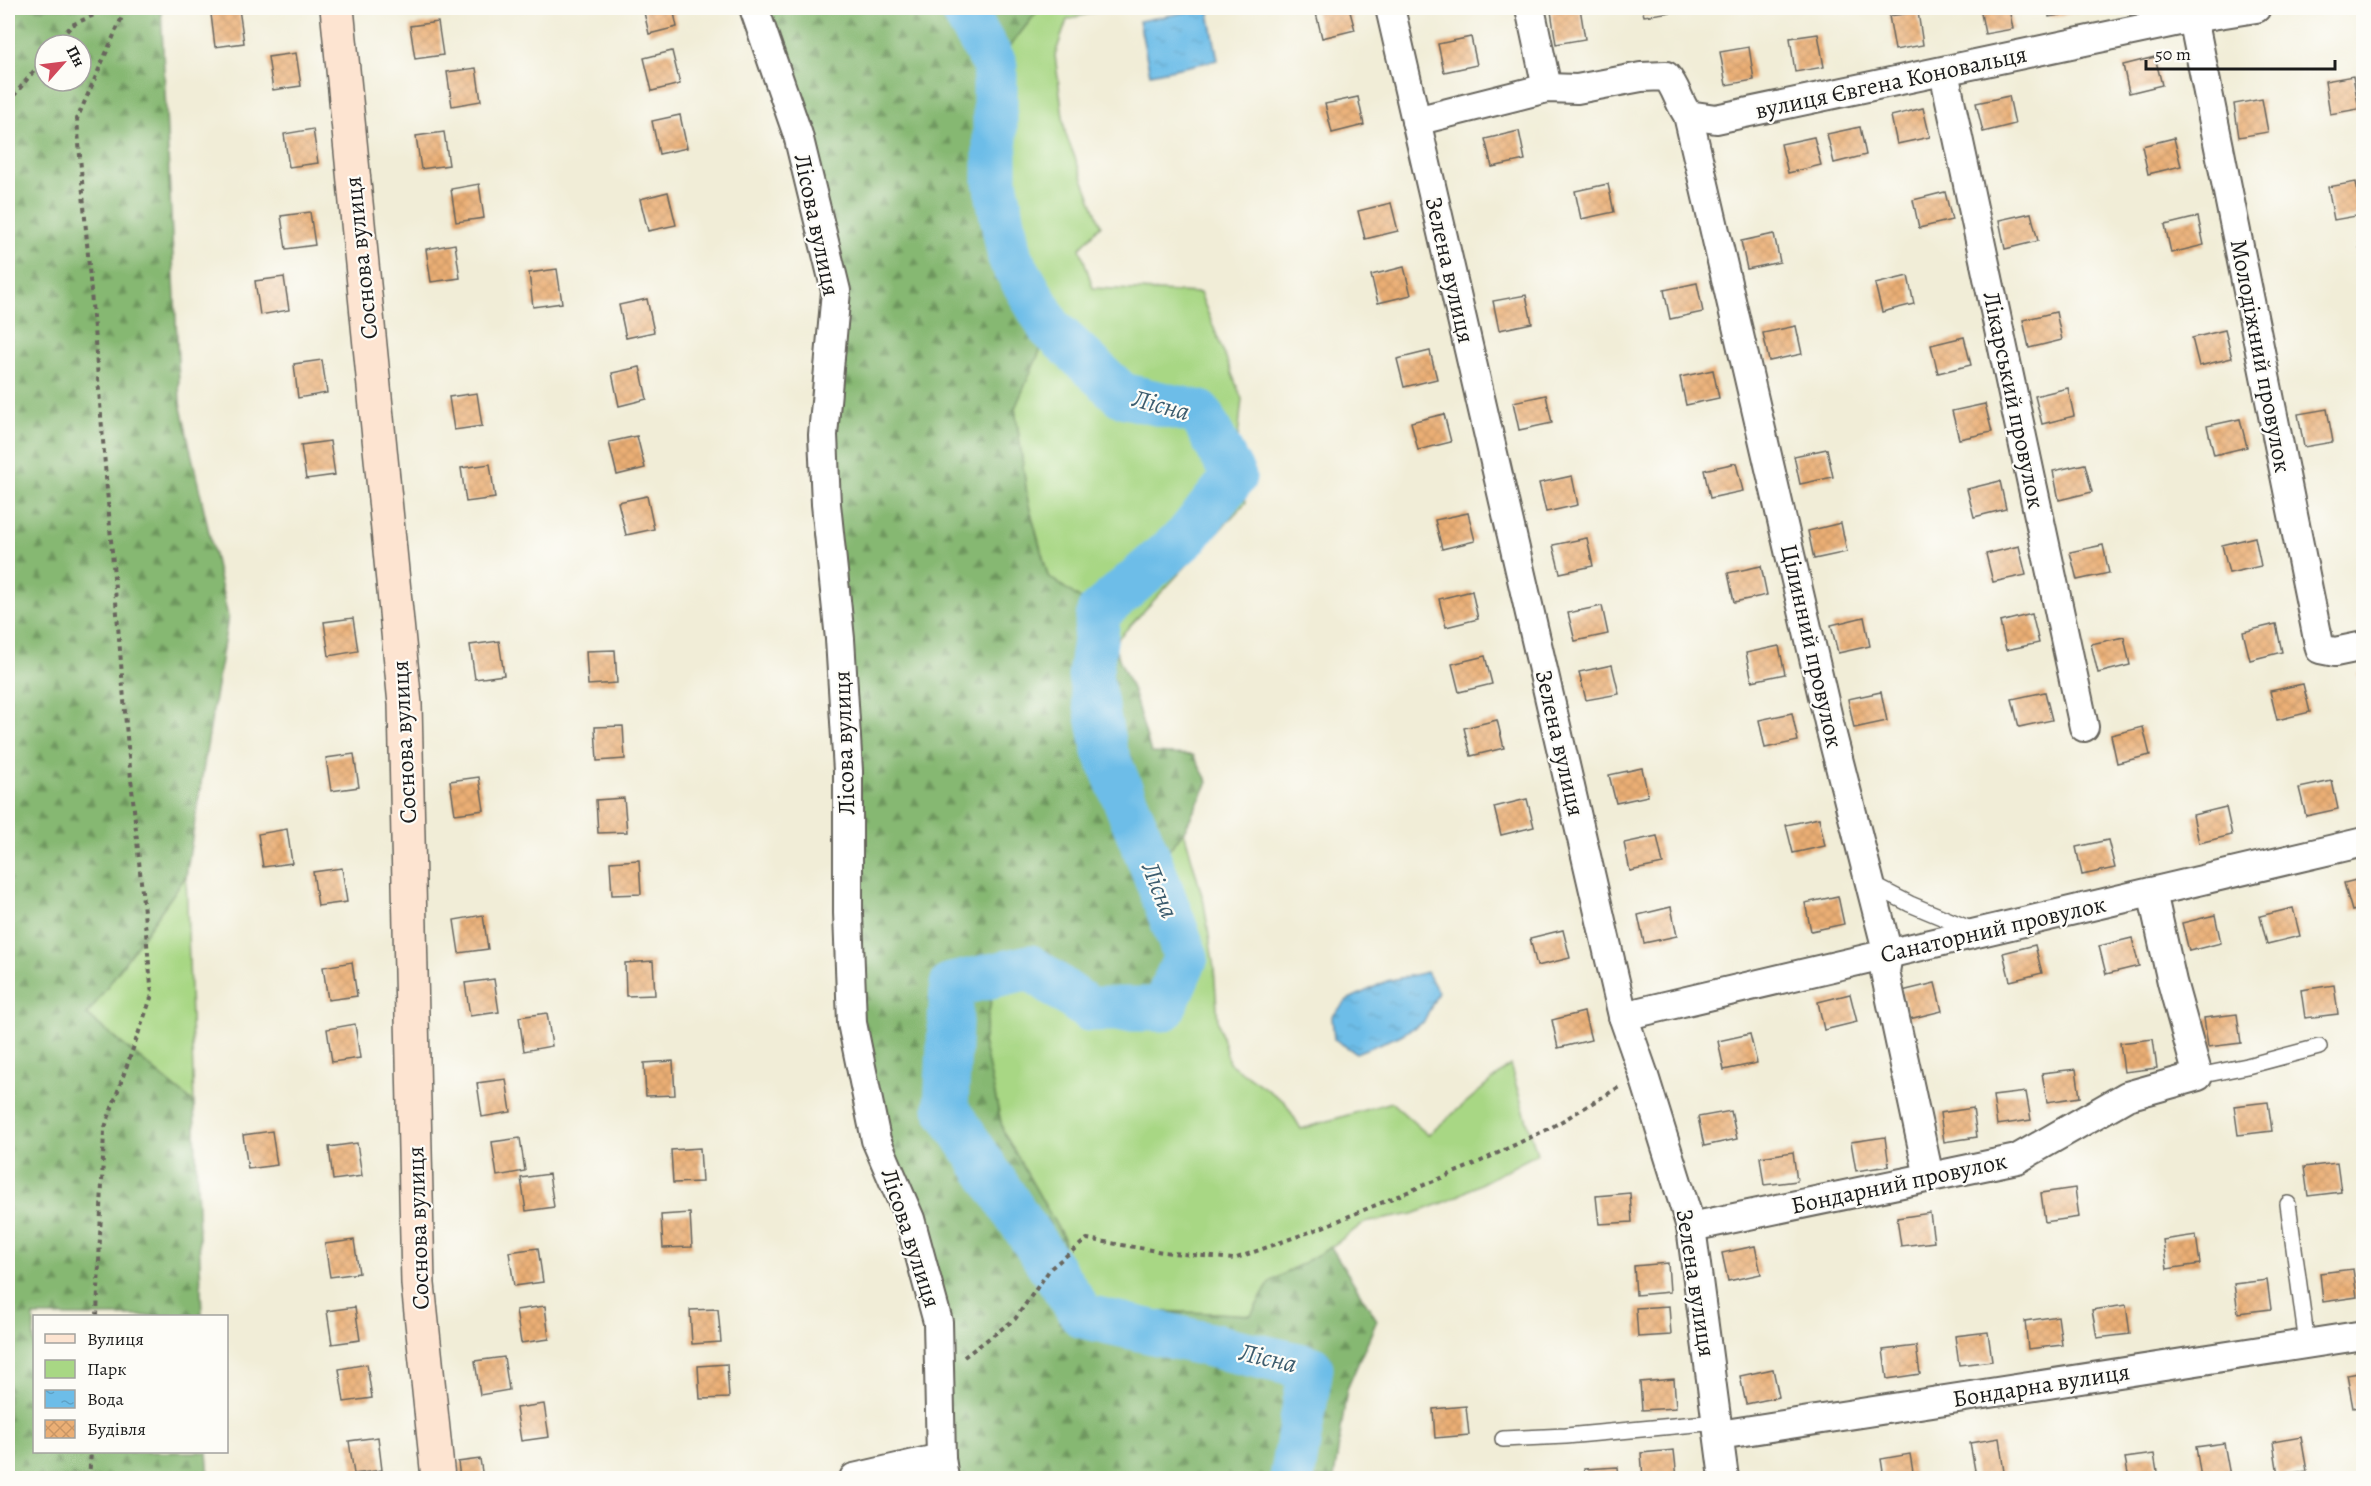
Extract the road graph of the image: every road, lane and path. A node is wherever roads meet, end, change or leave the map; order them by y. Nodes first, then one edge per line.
1 (101, 8) edge
2 (126, 8) edge
3 (337, 8) edge
4 (754, 8) edge
5 (1390, 8) edge
6 (1530, 8) edge
7 (2256, 8) edge
8 (2193, 18) junction
9 (65, 33) edge
10 (33, 72) edge
11 (1944, 72) junction
12 (1547, 88) junction
13 (8, 103) edge
14 (1688, 115) junction
15 (1416, 121) junction
16 (2364, 646) edge
17 (2084, 727) dead end
18 (2364, 842) edge
19 (1871, 884) junction
20 (2152, 892) junction
21 (1979, 933) junction
22 (1888, 954) junction
23 (1623, 1016) junction
24 (2319, 1047) dead end
25 (1643, 1073) junction
26 (2198, 1077) junction
27 (1929, 1177) junction
28 (2288, 1204) dead end
29 (1691, 1227) junction
30 (97, 1315) edge
31 (2364, 1335) edge
32 (2307, 1344) junction
33 (940, 1376) junction
34 (1718, 1429) junction
35 (1503, 1439) dead end
36 (91, 1453) edge
37 (942, 1468) edge
38 (89, 1479) edge
39 (438, 1479) edge
40 (854, 1479) edge
41 (1724, 1479) edge

1 - 9 path
2 - 30 path
3 - 39 street, Соснова вулиця
4 - 33 street, Лісова вулиця
5 - 15 street, Зелена вулиця
6 - 12 street
7 - 8 street, вулиця Євгена Коновальця
8 - 11 street, вулиця Євгена Коновальця
8 - 16 street, Молодіжний провулок
10 - 13 path
11 - 14 street, вулиця Євгена Коновальця
11 - 17 street, Лікарський провулок
12 - 14 street
12 - 15 street
14 - 19 street, Цілинний провулок
15 - 23 street, Зелена вулиця
18 - 20 street, Санаторний провулок
19 - 21 lane
19 - 22 street, Цілинний провулок
20 - 21 street, Санаторний провулок
20 - 26 street
21 - 22 street, Санаторний провулок
22 - 23 street, Санаторний провулок
22 - 27 street, Цілинний провулок
23 - 25 street, Зелена вулиця
24 - 26 lane
25 - 29 street, Зелена вулиця
25 - 33 path
26 - 27 street, Бондарний провулок
27 - 29 street, Бондарний провулок
28 - 32 lane
29 - 34 street, Зелена вулиця
31 - 32 street, Бондарна вулиця
32 - 34 street, Бондарна вулиця
33 - 37 street, Лісова вулиця
34 - 35 lane
34 - 41 street, Зелена вулиця
36 - 38 path
37 - 40 street

